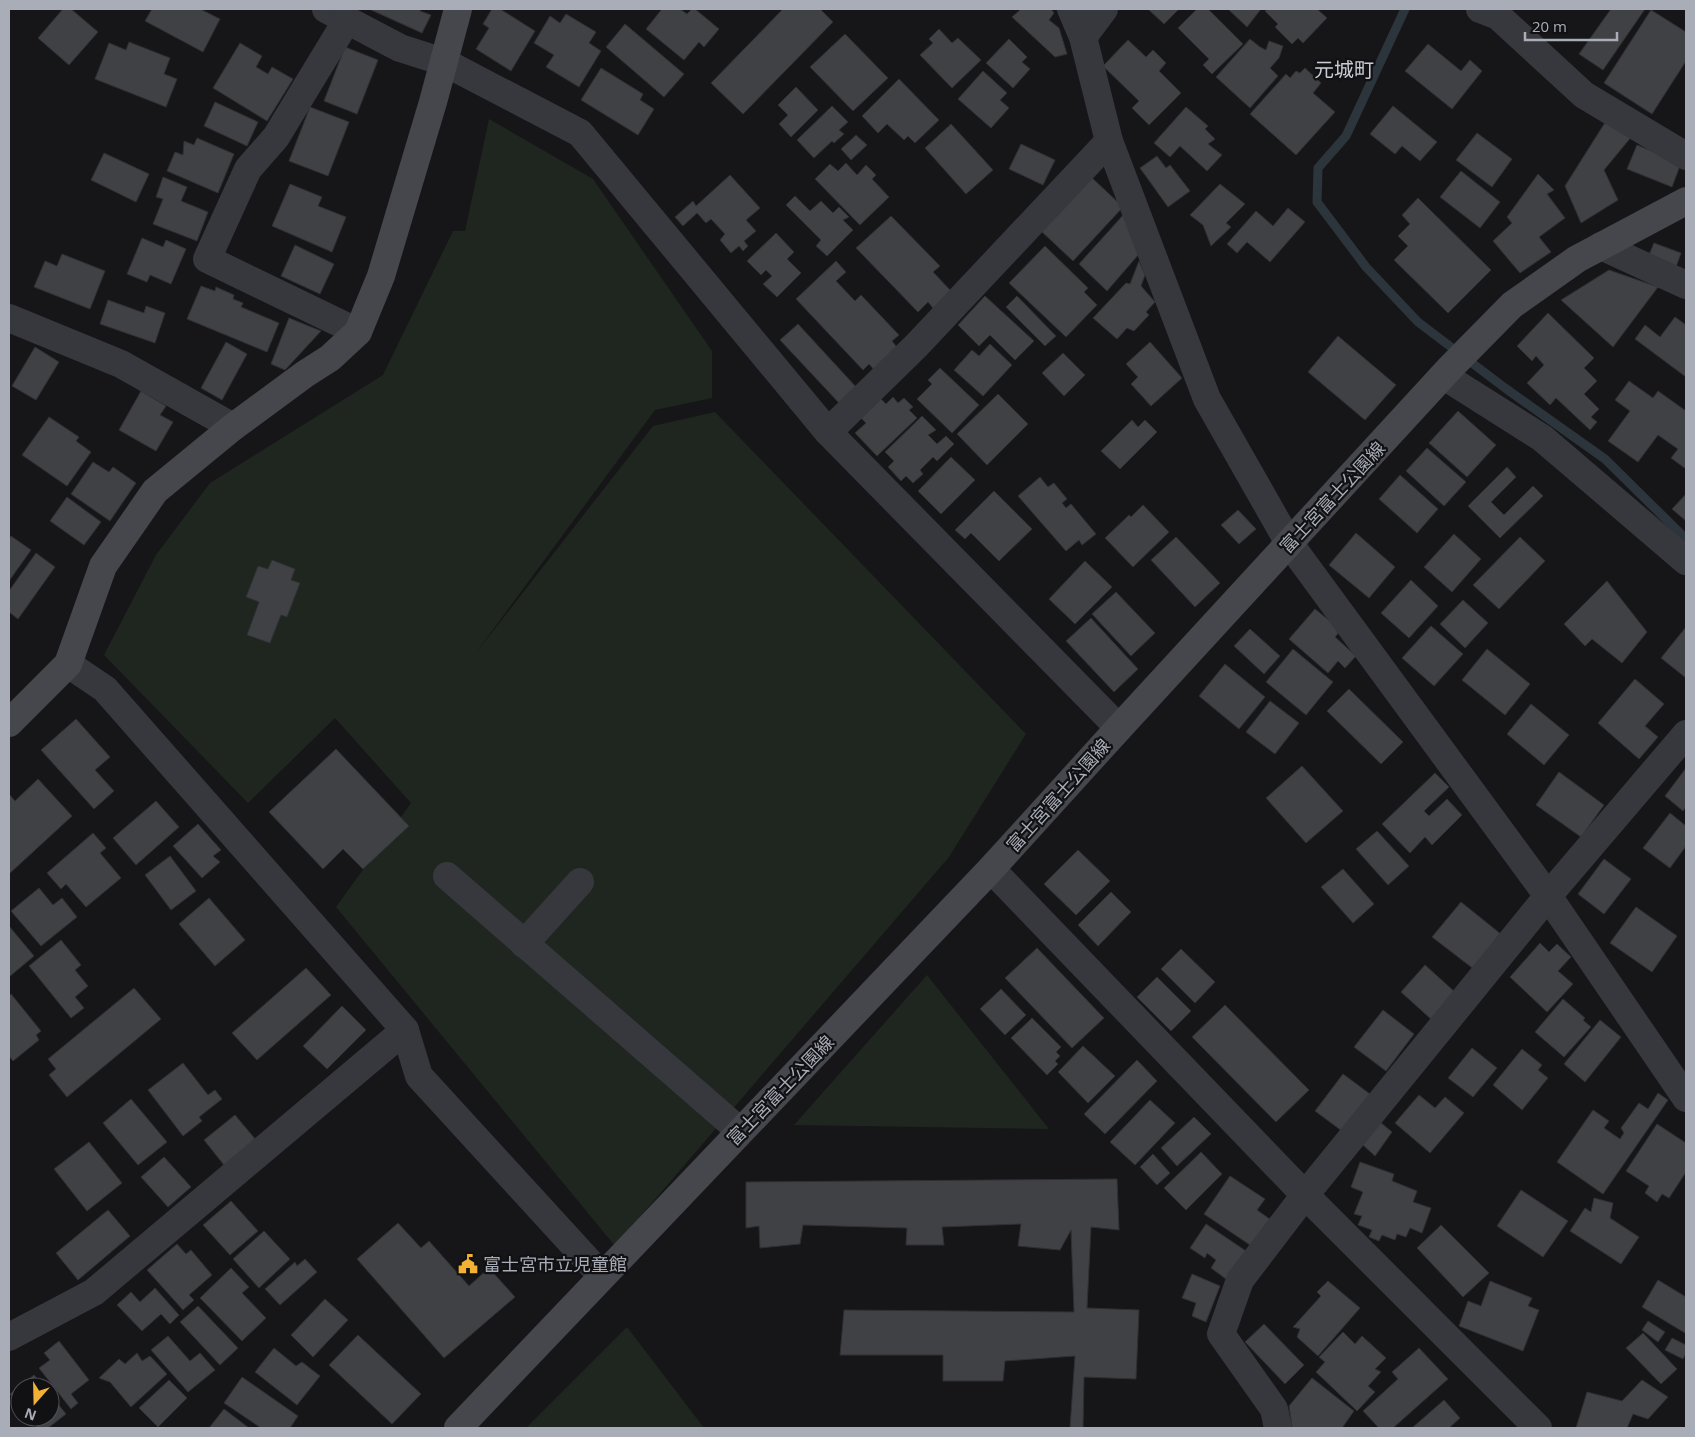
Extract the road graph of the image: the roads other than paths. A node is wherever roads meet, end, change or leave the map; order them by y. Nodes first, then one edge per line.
1 (458, 9) edge
2 (1071, 9) edge
3 (1104, 9) edge
4 (1480, 9) edge
5 (336, 14) edge
6 (1083, 37) junction
7 (444, 62) junction
8 (1109, 141) junction
9 (1686, 156) edge
10 (1686, 201) edge
11 (1601, 246) junction
12 (1686, 285) edge
13 (9, 318) edge
14 (358, 332) junction
15 (1447, 372) junction
16 (233, 427) junction
17 (828, 432) junction
18 (1289, 543) junction
19 (1686, 561) edge
20 (68, 664) junction
21 (9, 723) edge
22 (1119, 728) junction
23 (1686, 734) edge
24 (991, 869) junction
25 (447, 876) dead end
26 (580, 882) dead end
27 (1548, 896) junction
28 (524, 944) junction
29 (405, 1030) junction
30 (1686, 1098) edge
31 (740, 1131) junction
32 (1305, 1195) junction
33 (602, 1276) junction
34 (9, 1338) edge
35 (458, 1428) edge
36 (1278, 1428) edge
37 (1538, 1428) edge

1 - 7 main road
2 - 6 street
3 - 6 street
4 - 9 street
5 - 7 street
5 - 14 street
6 - 8 street
7 - 14 main road
7 - 17 street
8 - 17 street
8 - 18 street
10 - 11 main road, 富士宮富士公園線
11 - 12 street
11 - 15 main road, 富士宮富士公園線
13 - 16 street
14 - 16 main road
15 - 18 main road, 富士宮富士公園線
15 - 19 street
16 - 20 main road
17 - 22 street
18 - 22 main road, 富士宮富士公園線
18 - 27 street
20 - 21 main road
20 - 29 street
22 - 24 main road, 富士宮富士公園線
23 - 27 street
24 - 31 main road, 富士宮富士公園線
24 - 32 street
25 - 28 street
26 - 28 street
27 - 30 street
27 - 32 street
28 - 31 street
29 - 33 street
29 - 34 street
31 - 33 main road, 富士宮富士公園線
32 - 36 street
32 - 37 street
33 - 35 main road, 富士宮富士公園線

